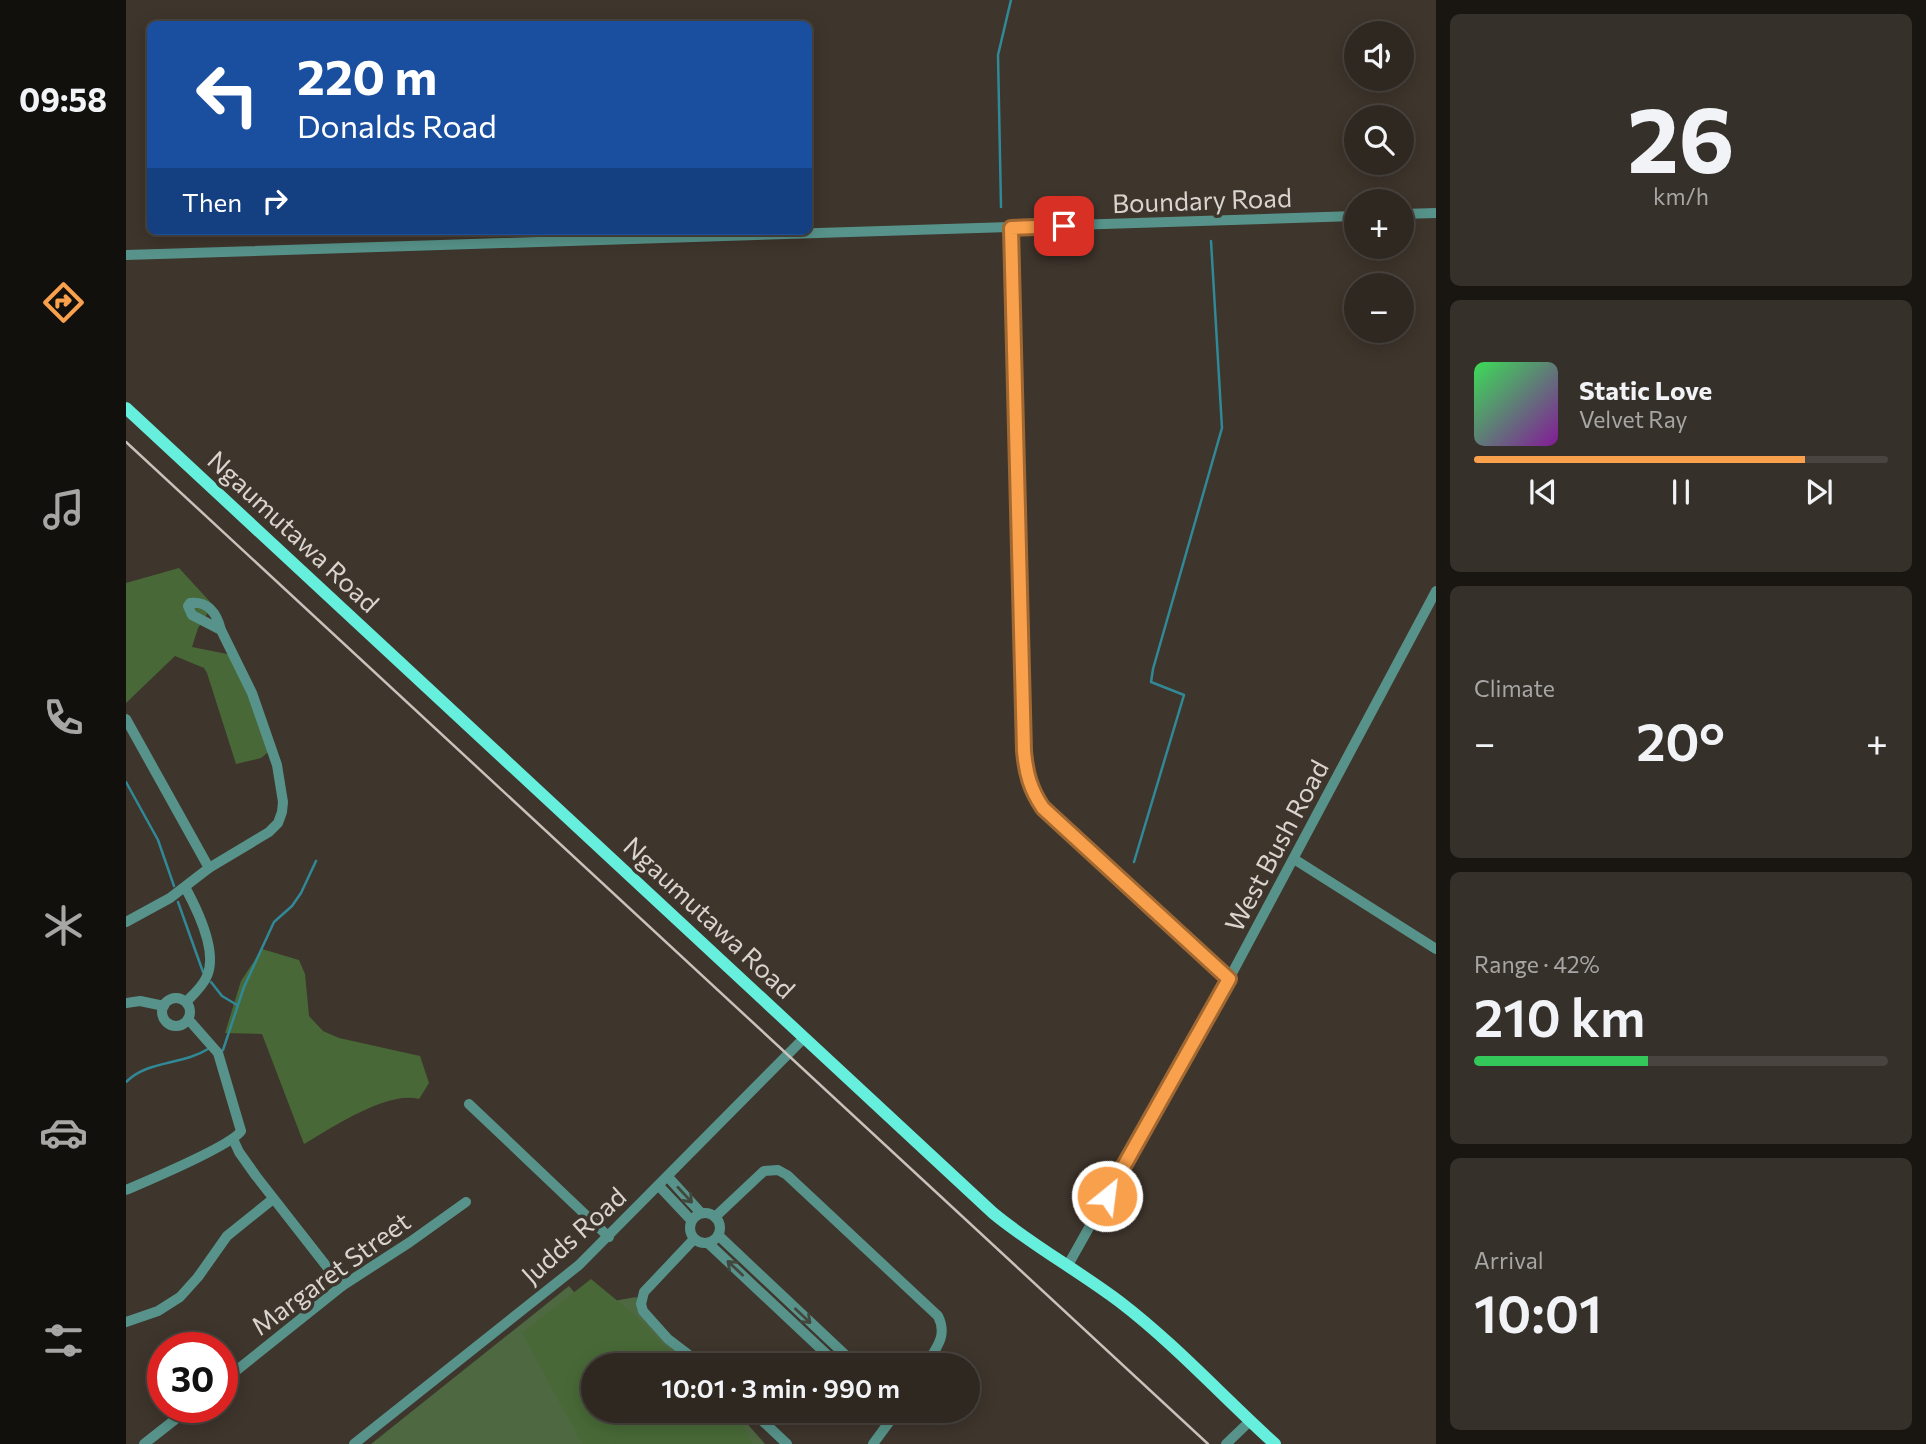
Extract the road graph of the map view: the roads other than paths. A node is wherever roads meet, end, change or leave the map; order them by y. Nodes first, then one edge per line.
1 (1436, 213) edge
2 (1414, 214) edge
3 (1344, 216) edge
4 (1011, 228) junction
5 (812, 234) edge
6 (773, 235) edge
7 (126, 254) edge
8 (126, 408) edge
9 (1436, 591) edge
10 (221, 630) dead end
11 (126, 719) edge
12 (1294, 859) junction
13 (209, 868) junction
14 (186, 887) junction
15 (126, 922) edge
16 (1436, 949) edge
17 (1229, 979) junction
18 (186, 1002) junction
19 (126, 1003) edge
20 (164, 1006) junction
21 (188, 1019) junction
22 (804, 1038) junction
23 (469, 1104) dead end
24 (233, 1139) junction
25 (668, 1177) junction
26 (659, 1186) junction
27 (126, 1190) edge
28 (273, 1199) junction
29 (466, 1202) dead end
30 (701, 1213) junction
31 (715, 1217) junction
32 (691, 1220) junction
33 (718, 1235) junction
34 (609, 1237) junction
35 (694, 1239) junction
36 (708, 1243) junction
37 (1068, 1265) junction
38 (342, 1286) junction
39 (773, 1288) junction
40 (765, 1297) junction
41 (126, 1322) edge
42 (820, 1331) junction
43 (811, 1341) junction
44 (686, 1353) edge
45 (824, 1353) edge
46 (843, 1353) edge
47 (933, 1353) edge
48 (238, 1369) edge
49 (1250, 1421) junction
50 (171, 1423) edge
51 (765, 1423) edge
52 (887, 1423) edge
53 (144, 1444) edge
54 (354, 1444) edge
55 (787, 1444) edge
56 (873, 1444) edge
57 (1226, 1444) edge
58 (1275, 1444) edge

1 - 2 street
3 - 4 street, Boundary Road
4 - 5 street, Boundary Road
4 - 17 street
6 - 7 street, Boundary Road
8 - 22 main road, Ngaumutawa Road
9 - 12 street, West Bush Road
10 - 13 street
11 - 13 street
12 - 16 street
12 - 17 street, West Bush Road
13 - 14 street
14 - 15 street
14 - 18 street
17 - 37 street, West Bush Road
18 - 20 street
18 - 21 street
19 - 20 street
20 - 21 street
21 - 24 street
22 - 25 street, Judds Road
22 - 37 main road, Ngaumutawa Road
23 - 34 street
24 - 27 street
24 - 28 street
25 - 26 street, Judds Road
25 -> 30 street
26 - 32 street
26 - 34 street, Judds Road
28 - 38 street
28 - 41 street
29 - 38 street, Margaret Street
30 - 31 street
30 - 32 street
31 - 33 street
31 - 47 street
32 - 35 street
33 - 36 street
33 - 39 street
34 - 54 street, Judds Road
35 - 36 street
35 - 44 street
40 -> 36 street
37 - 49 main road, Ngaumutawa Road
38 - 48 street, Margaret Street
39 - 40 street
39 -> 42 street
40 - 43 street
42 - 43 street
42 - 46 street
43 - 45 street
49 - 57 street
49 - 58 main road, Ngaumutawa Road
50 - 53 street
51 - 55 street
52 - 56 street

